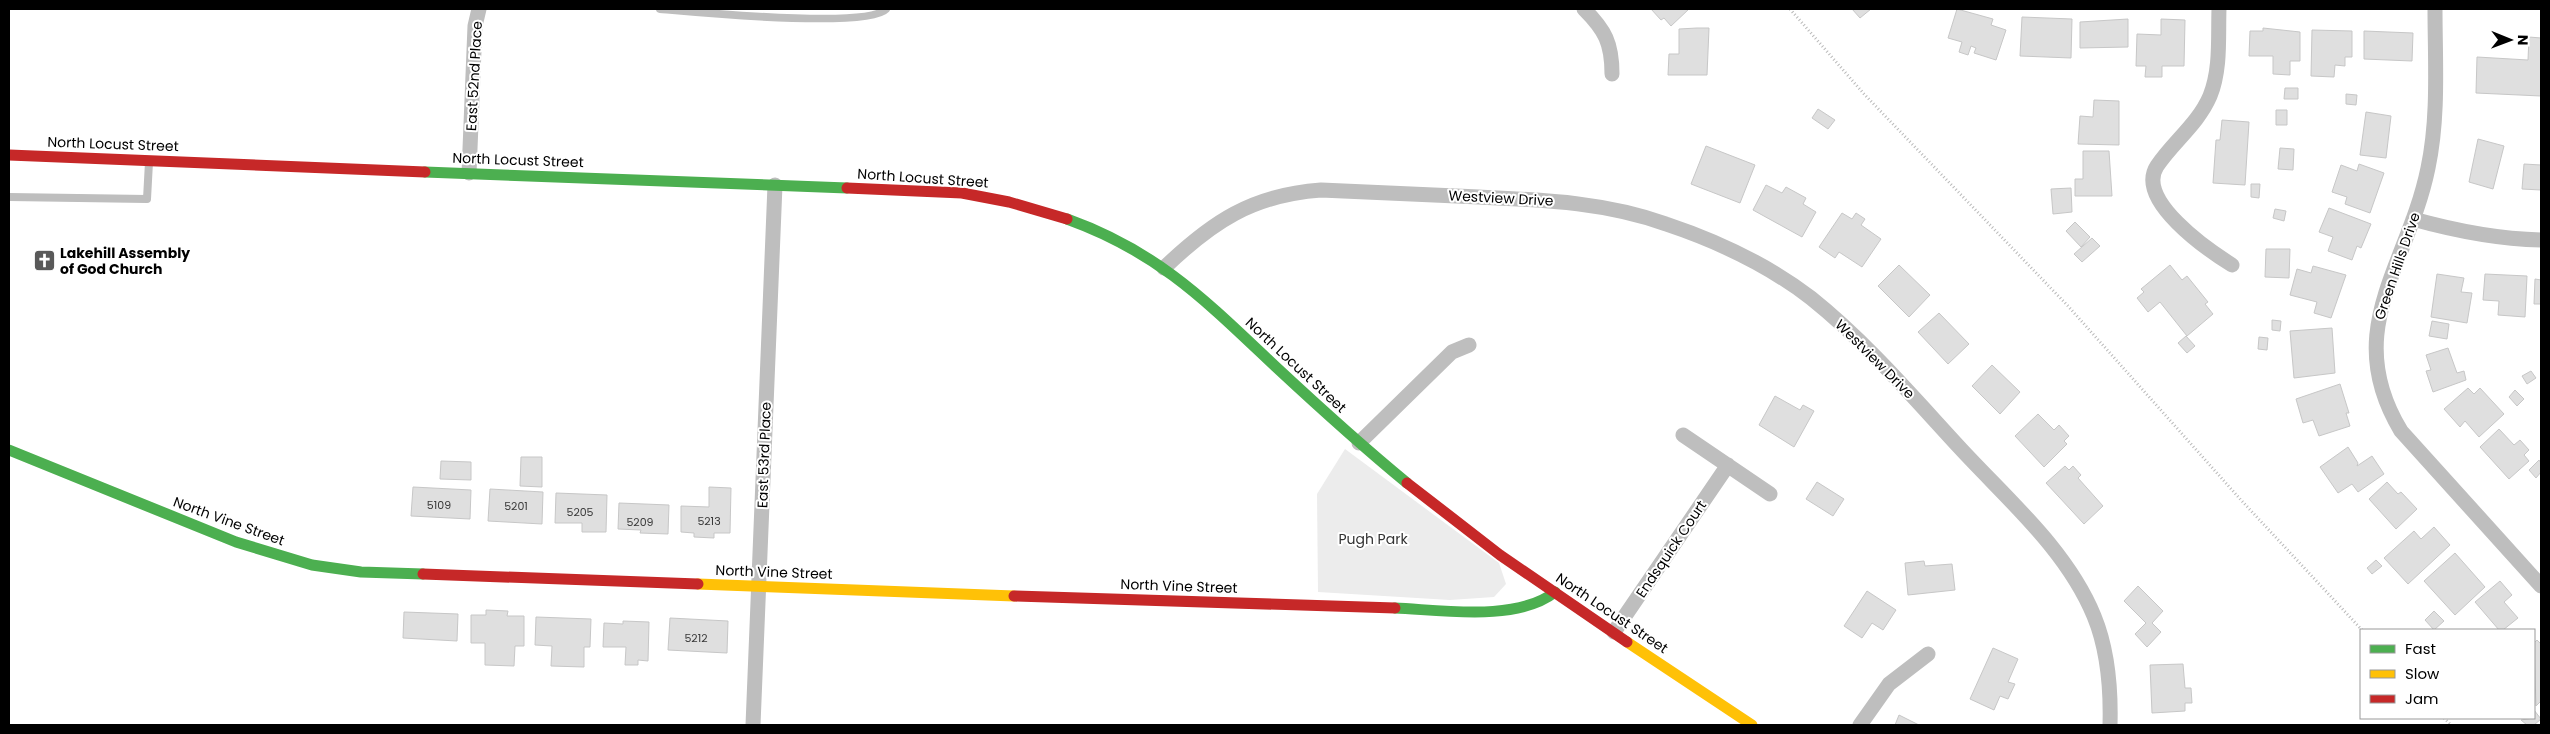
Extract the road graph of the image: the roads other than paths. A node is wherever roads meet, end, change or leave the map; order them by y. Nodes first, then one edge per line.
1 (479, 9) edge
2 (660, 9) edge
3 (886, 9) edge
4 (1584, 9) edge
5 (2219, 9) edge
6 (2435, 9) edge
7 (1612, 74) dead end
8 (9, 155) edge
9 (149, 160) junction
10 (470, 173) junction
11 (774, 184) junction
12 (9, 197) edge
13 (2413, 219) junction
14 (2541, 240) edge
15 (2232, 265) dead end
16 (1164, 268) junction
17 (1469, 345) dead end
18 (1683, 435) dead end
19 (1360, 443) junction
20 (9, 450) edge
21 (1728, 465) junction
22 (1770, 494) dead end
23 (2539, 579) edge
24 (758, 586) junction
25 (1555, 592) junction
26 (1614, 632) junction
27 (1928, 654) dead end
28 (753, 725) edge
29 (1752, 725) edge
30 (1860, 725) edge
31 (2110, 725) edge

1 - 10 street, East 52nd Place
2 - 3 lane
4 - 7 street
5 - 15 street
6 - 13 street, Green Hills Drive
8 - 9 street, North Locust Street
9 - 10 street, North Locust Street
9 - 12 lane
10 - 11 street, North Locust Street
11 - 16 street, North Locust Street
11 - 24 street, East 53rd Place
13 - 14 street
13 - 23 street, Green Hills Drive
16 - 19 street, North Locust Street
16 - 31 street, Westview Drive
17 - 19 street
18 - 21 street
19 - 25 street, North Locust Street
20 - 24 street, North Vine Street
21 - 22 street
21 - 26 street, Endsquick Court
24 - 25 street, North Vine Street
24 - 28 street, East 53rd Place
25 - 26 street, North Locust Street
26 - 29 street, North Locust Street
27 - 30 street

